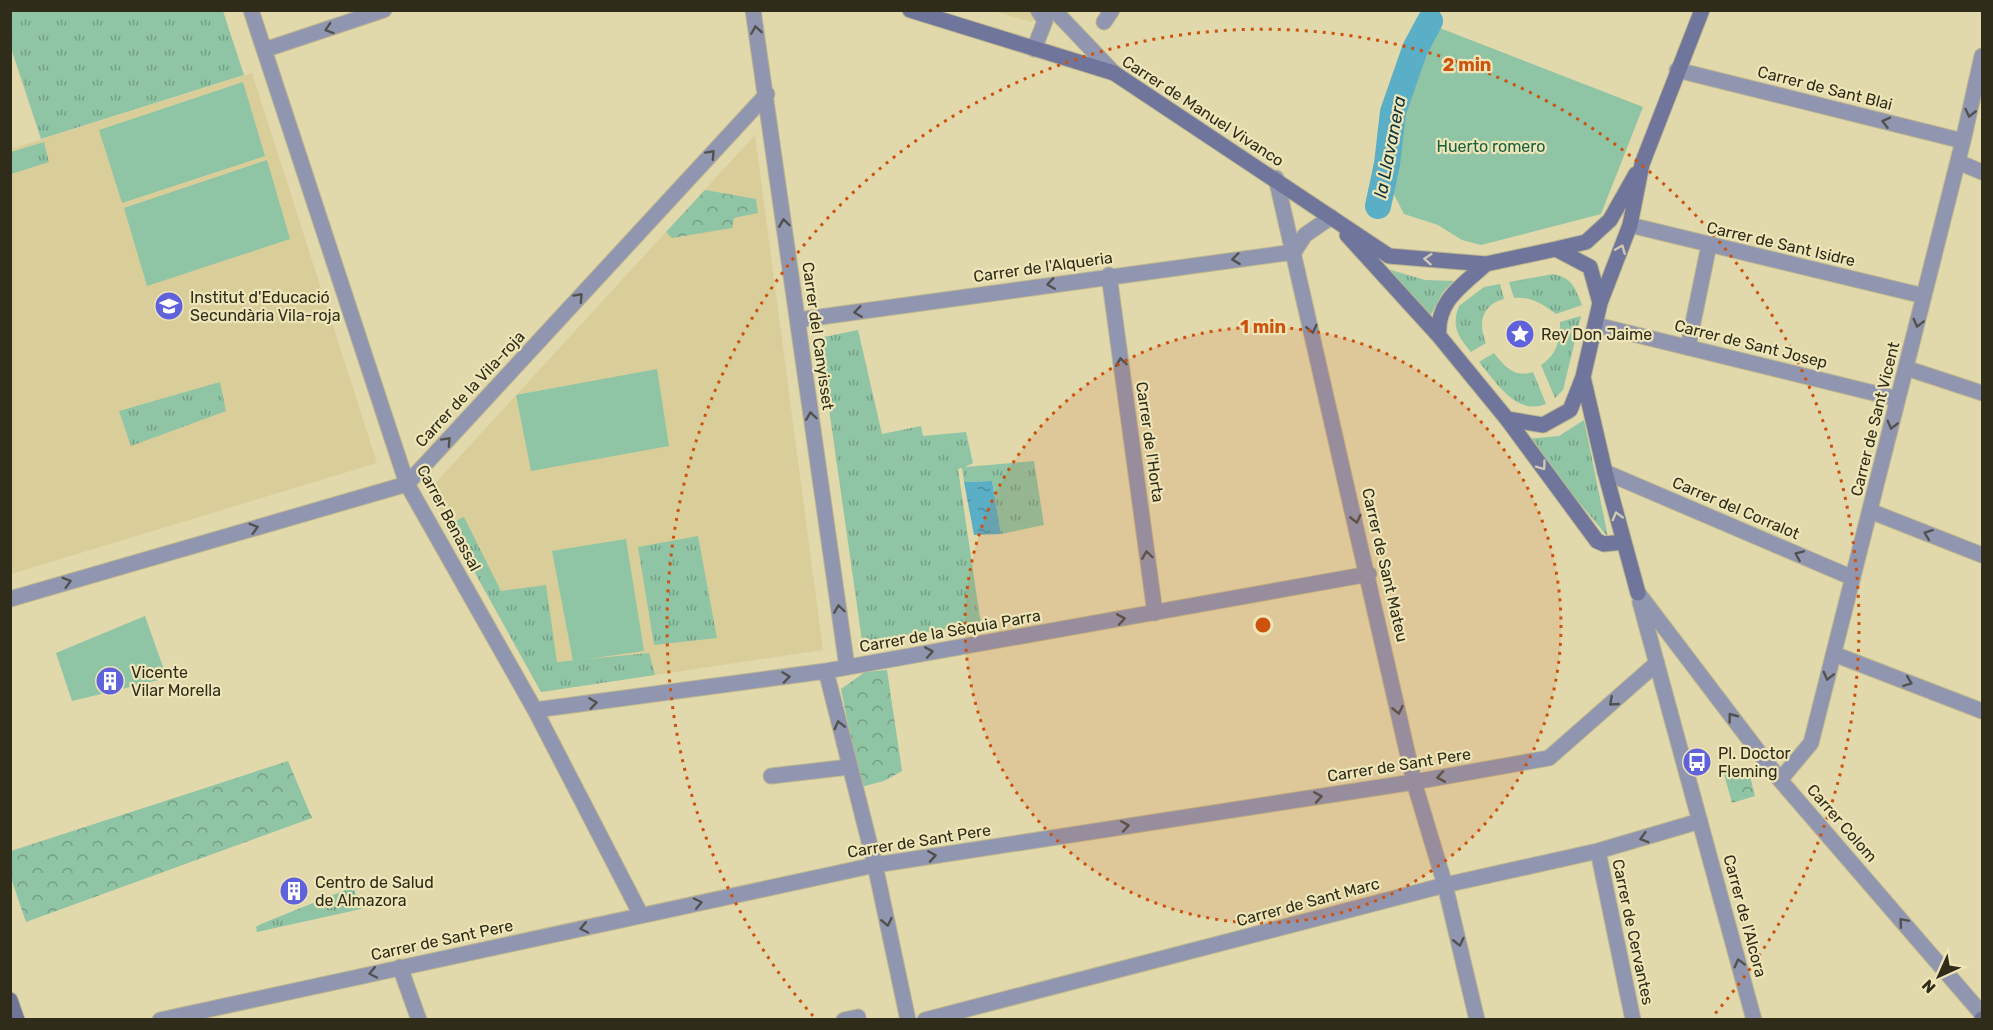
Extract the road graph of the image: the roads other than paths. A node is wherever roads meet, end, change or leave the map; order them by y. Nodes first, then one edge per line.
1 (250, 10) edge
2 (384, 10) edge
3 (753, 10) edge
4 (910, 10) edge
5 (1038, 10) edge
6 (1054, 10) edge
7 (1702, 10) edge
8 (1034, 49) junction
9 (264, 50) junction
10 (1983, 56) edge
11 (1677, 70) junction
12 (1114, 73) junction
13 (766, 94) junction
14 (1963, 141) junction
15 (1958, 162) junction
16 (1642, 164) junction
17 (1983, 172) edge
18 (1276, 178) junction
19 (1331, 217) junction
20 (1630, 225) junction
21 (1709, 245) junction
22 (1556, 249) junction
23 (1294, 252) junction
24 (1486, 264) junction
25 (1109, 275) junction
26 (1924, 296) junction
27 (1599, 303) junction
28 (798, 321) junction
29 (1596, 325) junction
30 (1439, 336) junction
31 (1688, 347) junction
32 (1906, 368) junction
33 (1583, 377) junction
34 (1983, 393) edge
35 (1898, 399) junction
36 (1507, 419) junction
37 (1605, 472) junction
38 (407, 484) junction
39 (1869, 511) junction
40 (1624, 542) junction
41 (1983, 555) edge
42 (1369, 574) junction
43 (1853, 578) junction
44 (1638, 593) junction
45 (10, 599) edge
46 (1155, 613) junction
47 (1834, 654) junction
48 (1657, 663) junction
49 (847, 667) junction
50 (826, 671) junction
51 (535, 711) junction
52 (1983, 711) edge
53 (849, 767) junction
54 (771, 776) dead end
55 (1780, 780) junction
56 (1414, 782) junction
57 (1700, 821) junction
58 (1598, 851) junction
59 (875, 865) junction
60 (1445, 885) junction
61 (641, 915) junction
62 (400, 967) junction
63 (10, 1000) edge
64 (1983, 1014) edge
65 (17, 1020) edge
66 (160, 1020) edge
67 (419, 1020) edge
68 (908, 1020) edge
69 (925, 1020) edge
70 (1477, 1020) edge
71 (1633, 1020) edge
72 (1754, 1020) edge

1 - 9 street, Carrer Benassal
2 -> 9 street
13 -> 3 street, Carrer del Canyisset
4 - 8 street, Carrer de Manuel Vivanco
5 - 8 street
6 - 12 street
7 - 11 street
8 - 12 street, Carrer de Manuel Vivanco
9 - 38 street, Carrer Benassal
10 -> 14 street, Carrer de Sant Vicent
14 -> 11 street, Carrer de Sant Blai
11 - 16 street
12 - 18 street, Carrer de Manuel Vivanco
28 -> 13 street, Carrer del Canyisset
38 -> 13 street, Carrer de la Vila-roja
14 - 15 street, Carrer de Sant Vicent
15 - 17 street
15 - 26 street, Carrer de Sant Vicent
16 - 20 street
16 - 22 street
18 - 19 street, Carrer de Manuel Vivanco
18 - 23 street, Carrer de Sant Mateu
19 - 23 street
24 -> 19 street
19 - 30 street
20 - 21 street, Carrer de Sant Isidre
27 -> 20 street
21 - 26 street, Carrer de Sant Isidre
21 - 31 street
22 - 24 street
22 - 27 street
23 -> 25 street, Carrer de l'Alqueria
23 -> 42 street, Carrer de Sant Mateu
24 - 30 street
25 -> 28 street, Carrer de l'Alqueria
46 -> 25 street, Carrer de l'Horta
26 -> 32 street, Carrer de Sant Vicent
27 - 29 street
49 -> 28 street, Carrer del Canyisset
29 - 31 street, Carrer de Sant Josep
29 - 33 street
30 - 36 street
31 - 35 street, Carrer de Sant Josep
32 - 34 street
32 - 35 street, Carrer de Sant Vicent
33 - 36 street
33 - 37 street
35 -> 39 street, Carrer de Sant Vicent
36 -> 40 street
40 -> 37 street
43 -> 37 street, Carrer del Corralot
45 -> 38 street
38 - 51 street, Carrer Benassal
41 -> 39 street
39 - 43 street, Carrer de Sant Vicent
40 - 44 street
42 - 46 street, Carrer de la Sèquia Parra
42 -> 56 street, Carrer de Sant Mateu
43 - 47 street, Carrer de Sant Vicent
44 - 48 street, Carrer de l'Alcora
55 -> 44 street, Carrer Colom
49 -> 46 street, Carrer de la Sèquia Parra
47 -> 52 street
47 -> 55 street, Carrer de Sant Vicent
48 -> 56 street, Carrer de Sant Pere
48 - 57 street, Carrer de l'Alcora
49 - 50 street, Carrer de la Sèquia Parra
51 -> 50 street, Carrer de la Sèquia Parra
53 -> 50 street
51 - 61 street, Carrer Benassal
53 - 54 street
53 - 59 street
64 -> 55 street, Carrer Colom
59 -> 56 street, Carrer de Sant Pere
56 - 60 street, Carrer de Sant Mateu
57 -> 58 street, Carrer de Sant Marc
72 -> 57 street, Carrer de l'Alcora
58 - 60 street, Carrer de Sant Marc
58 - 71 street, Carrer de Cervantes
61 -> 59 street, Carrer de Sant Pere
59 -> 68 street
60 - 69 street, Carrer de Sant Marc
60 -> 70 street, Carrer de Sant Mateu
61 -> 62 street, Carrer de Sant Pere
62 -> 66 street, Carrer de Sant Pere
62 - 67 street
63 - 65 street

